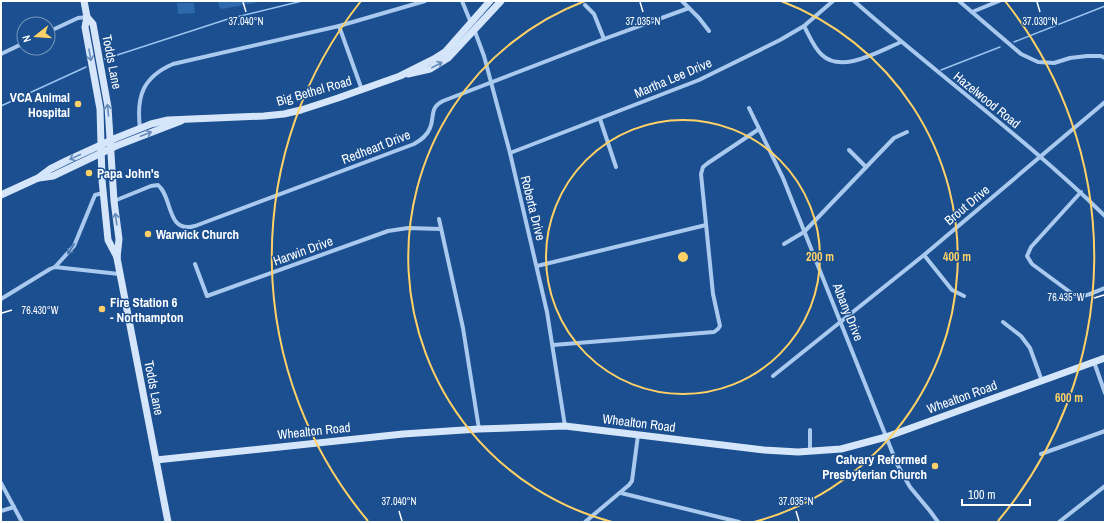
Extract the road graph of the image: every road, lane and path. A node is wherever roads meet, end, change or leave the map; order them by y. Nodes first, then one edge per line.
1 (84, 1) edge
2 (425, 1) edge
3 (462, 1) edge
4 (490, 1) edge
5 (501, 1) edge
6 (682, 1) edge
7 (832, 1) edge
8 (854, 1) edge
9 (959, 1) edge
10 (1000, 1) edge
11 (585, 5) dead end
12 (689, 8) junction
13 (972, 12) junction
14 (87, 16) junction
15 (471, 22) junction
16 (339, 26) junction
17 (804, 26) junction
18 (56, 28) edge
19 (474, 30) junction
20 (709, 31) dead end
21 (604, 39) junction
22 (900, 42) junction
23 (16, 47) edge
24 (1, 54) edge
25 (1105, 58) edge
26 (400, 76) junction
27 (491, 82) junction
28 (362, 90) junction
29 (1105, 102) edge
30 (749, 108) dead end
31 (600, 119) junction
32 (185, 120) junction
33 (140, 128) junction
34 (759, 129) junction
35 (907, 132) dead end
36 (110, 140) junction
37 (101, 145) junction
38 (110, 149) junction
39 (849, 150) dead end
40 (510, 153) junction
41 (101, 154) junction
42 (1040, 156) junction
43 (616, 167) dead end
44 (866, 167) junction
45 (38, 178) junction
46 (1081, 192) junction
47 (103, 193) junction
48 (1, 195) edge
49 (114, 201) junction
50 (1105, 216) edge
51 (439, 219) dead end
52 (706, 225) junction
53 (441, 229) junction
54 (804, 232) junction
55 (784, 244) dead end
56 (924, 255) junction
57 (117, 258) junction
58 (195, 264) dead end
59 (537, 266) junction
60 (56, 267) junction
61 (120, 274) junction
62 (1105, 288) edge
63 (964, 296) dead end
64 (1, 299) edge
65 (1003, 322) dead end
66 (841, 323) junction
67 (553, 345) junction
68 (1105, 358) edge
69 (1094, 362) junction
70 (773, 376) dead end
71 (1042, 381) junction
72 (1105, 393) edge
73 (565, 426) junction
74 (479, 428) junction
75 (810, 430) dead end
76 (1105, 431) edge
77 (638, 435) junction
78 (886, 436) junction
79 (810, 452) junction
80 (1041, 454) dead end
81 (156, 460) junction
82 (1, 483) edge
83 (1105, 486) edge
84 (621, 493) junction
85 (14, 507) junction
86 (1, 511) edge
87 (719, 517) junction
88 (22, 522) edge
89 (168, 522) edge
90 (585, 522) edge
91 (716, 522) edge
92 (739, 522) edge
93 (938, 522) edge
94 (1060, 522) edge

1 - 14 main road, Todds Lane
2 - 16 street
3 - 15 street, Roberta Drive
4 - 15 main road, Big Bethel Road
5 - 19 main road, Big Bethel Road
6 - 12 street
7 - 17 street, Martha Lee Drive
8 - 22 street, Hazelwood Road
9 - 13 street
10 - 13 street
11 - 21 street
12 - 20 street
12 - 21 street, Redheart Drive
13 - 25 street
14 - 18 street
36 -> 14 main road, Todds Lane
14 -> 37 main road, Todds Lane
15 - 19 street, Roberta Drive
15 - 26 main road, Big Bethel Road
16 - 28 street
16 - 33 street
17 - 22 street
17 - 31 street, Martha Lee Drive
26 -> 19 main road, Big Bethel Road
19 - 27 street, Roberta Drive
21 - 27 street, Redheart Drive
22 - 42 street, Hazelwood Road
23 - 24 street
26 - 28 main road, Big Bethel Road
27 - 40 street, Roberta Drive
27 - 49 street, Redheart Drive
28 - 32 main road, Big Bethel Road
29 - 42 street, Brout Drive
30 - 34 street, Albany Drive
31 - 40 street, Martha Lee Drive
31 - 43 street
32 - 33 main road, Big Bethel Road
38 -> 32 main road, Big Bethel Road
33 - 36 main road, Big Bethel Road
34 - 52 street
34 - 54 street, Albany Drive
35 - 44 street
36 - 37 main road, Big Bethel Road
36 - 38 main road, Todds Lane
37 - 41 main road, Todds Lane
37 -> 45 main road, Big Bethel Road
38 - 41 main road, Big Bethel Road
38 - 49 main road, Todds Lane
39 - 44 street
40 - 59 street, Roberta Drive
41 - 45 main road, Big Bethel Road
41 - 47 main road, Todds Lane
42 - 46 street, Hazelwood Road
42 - 56 street, Brout Drive
44 - 54 street
45 - 48 main road, Big Bethel Road
46 - 50 street, Hazelwood Road
46 - 62 street
47 - 57 main road, Todds Lane
47 -> 60 street
57 -> 49 main road, Todds Lane
51 - 53 street
52 - 59 street
52 - 67 street
53 - 58 street, Harwin Drive
53 - 74 street
54 - 55 street
54 - 66 street, Albany Drive
56 - 63 street
56 - 66 street, Brout Drive
57 - 61 main road, Todds Lane
59 - 67 street, Roberta Drive
60 - 61 street
60 - 64 street
61 - 81 main road, Todds Lane
65 - 71 street
66 - 70 street, Brout Drive
66 - 78 street, Albany Drive
67 - 73 street, Roberta Drive
68 - 69 main road, Whealton Road
69 - 71 main road, Whealton Road
69 - 72 street
71 - 78 main road, Whealton Road
73 - 74 main road, Whealton Road
73 - 77 main road, Whealton Road
74 - 81 main road, Whealton Road
75 - 79 street
76 - 80 street
77 - 79 main road, Whealton Road
77 - 84 street
78 - 79 main road, Whealton Road
78 - 93 street, Albany Drive
81 - 89 main road, Todds Lane
82 - 85 street
83 - 94 street
84 - 87 street
84 - 90 street
85 - 86 street
85 - 88 street
87 - 91 street
87 - 92 street

